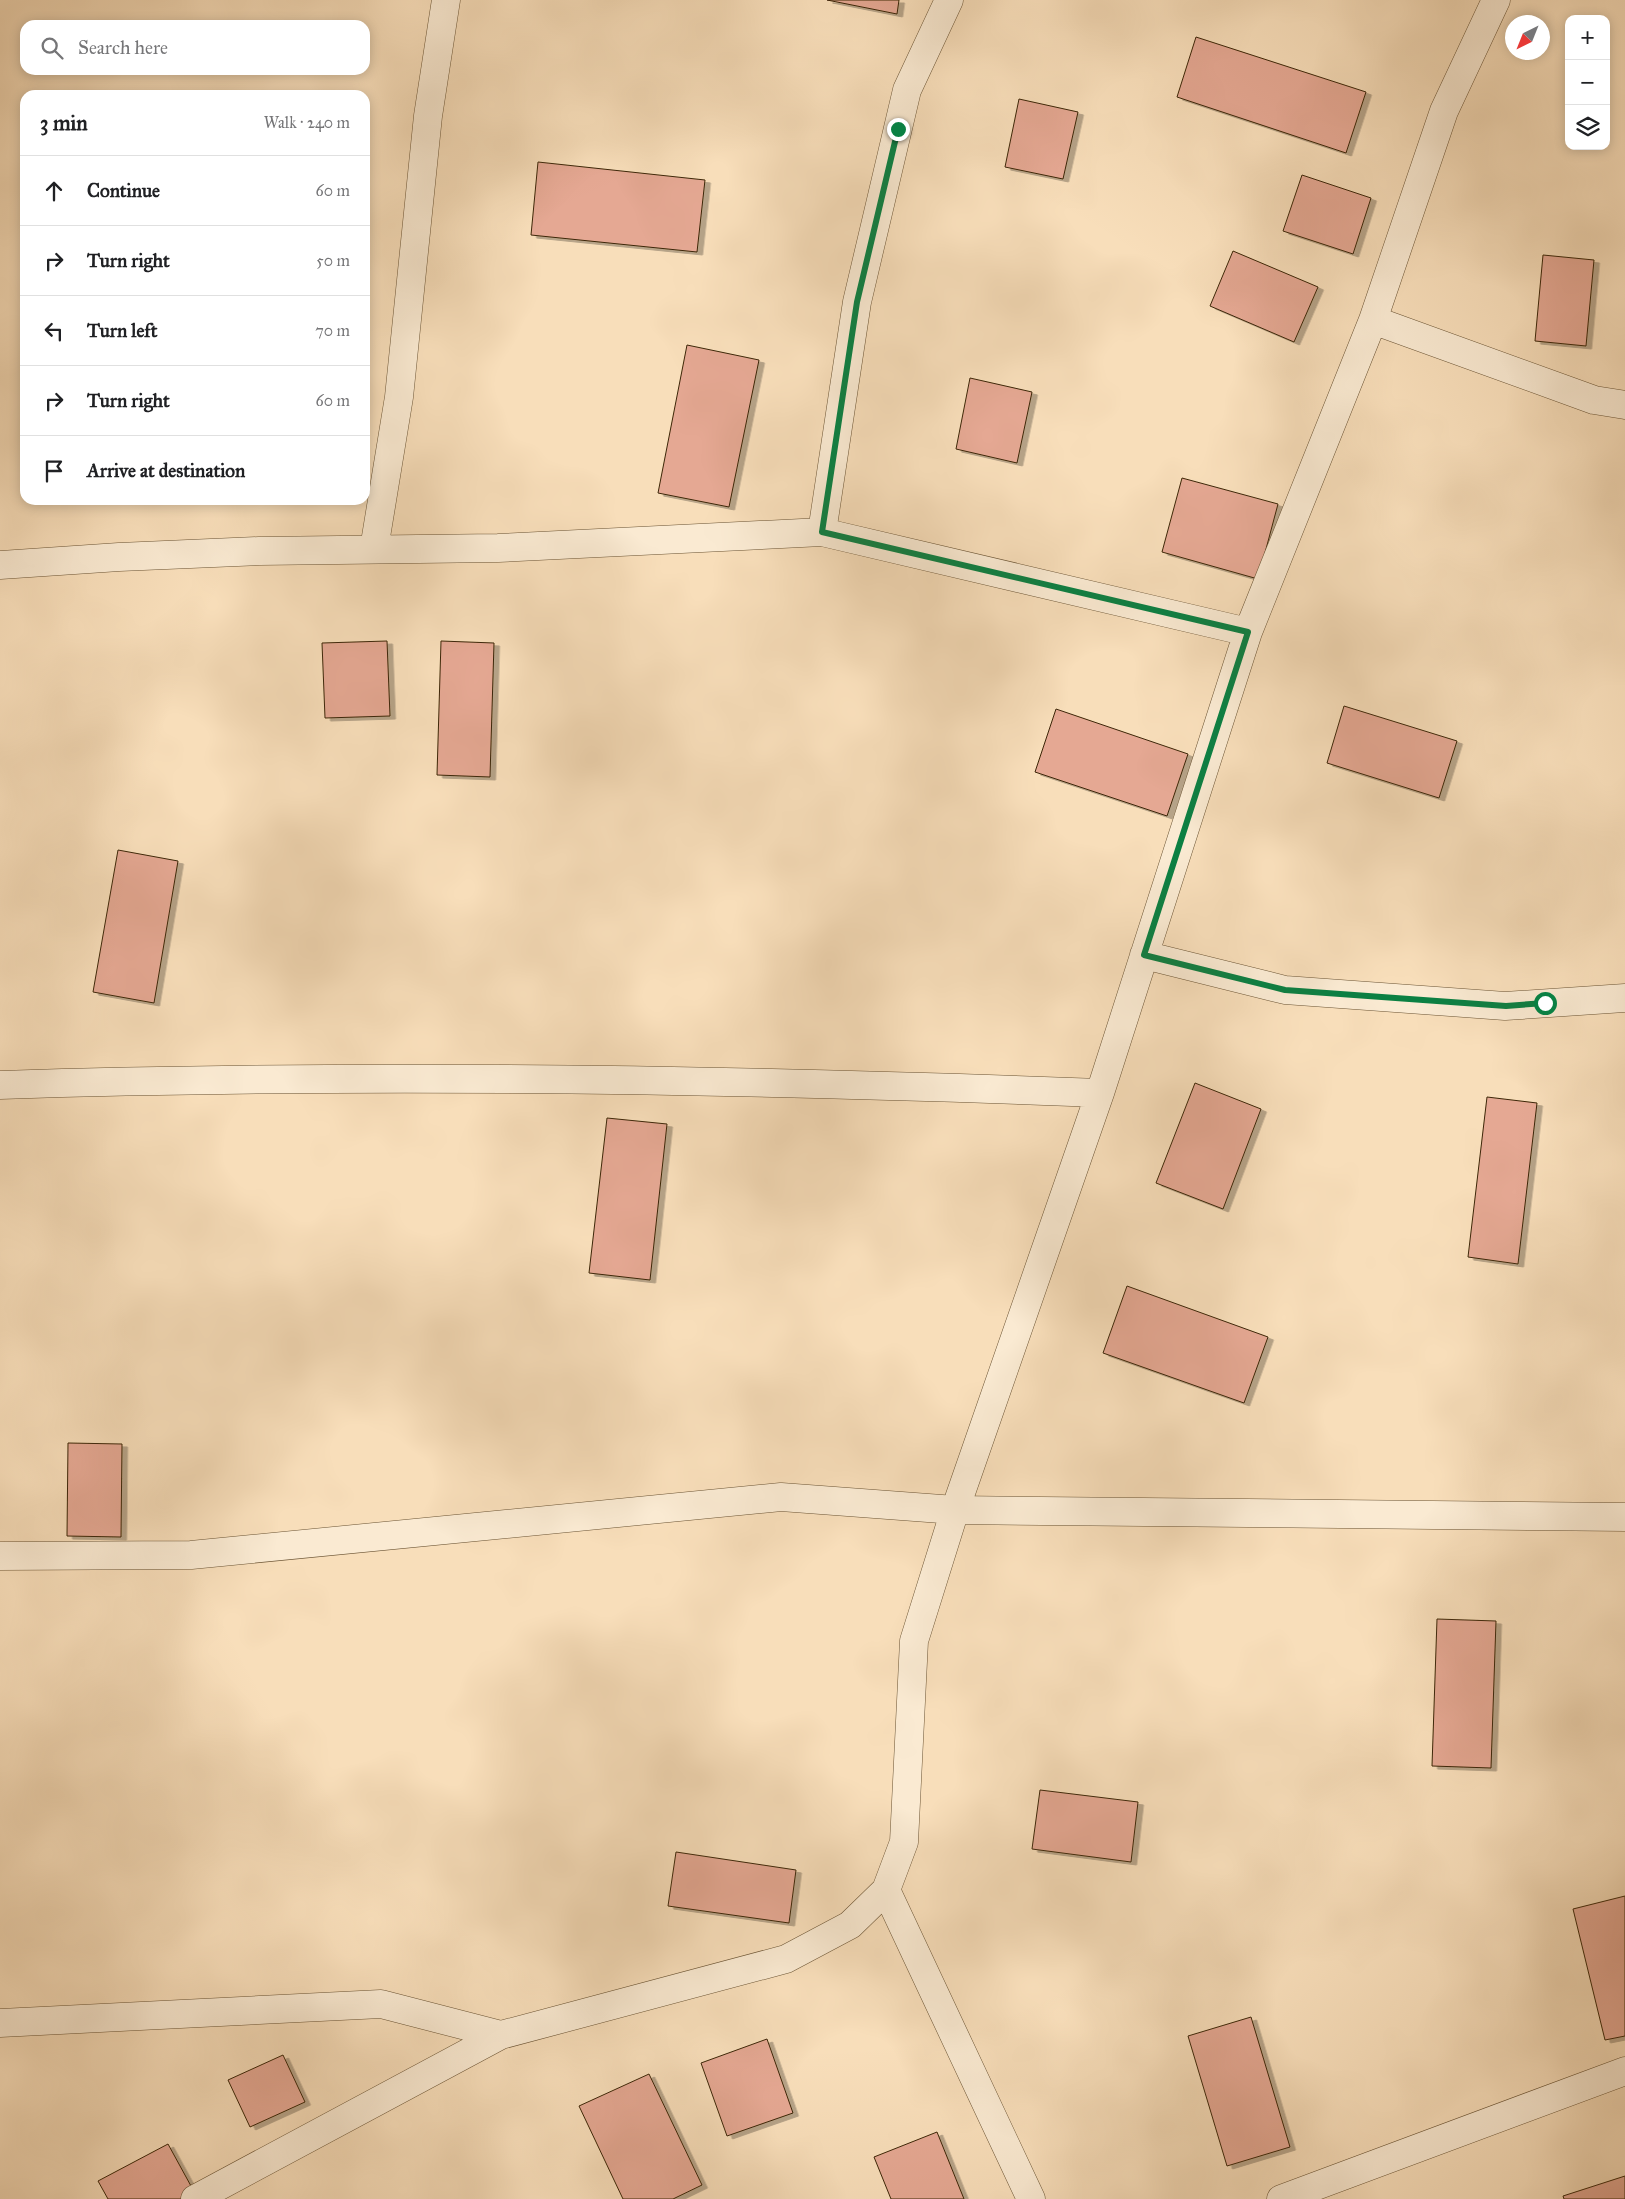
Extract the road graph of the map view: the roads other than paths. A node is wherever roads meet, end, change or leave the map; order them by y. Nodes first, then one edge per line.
1 (446, 0) edge
2 (949, 0) edge
3 (1496, 0) edge
4 (1373, 320) junction
5 (1625, 405) edge
6 (822, 532) junction
7 (374, 549) junction
8 (0, 565) edge
9 (1248, 632) junction
10 (1144, 955) junction
11 (1625, 998) edge
12 (0, 1085) edge
13 (1100, 1093) junction
14 (955, 1510) junction
15 (1625, 1517) edge
16 (0, 1556) edge
17 (886, 1890) junction
18 (0, 2024) edge
19 (501, 2035) junction
20 (1625, 2071) edge
21 (195, 2199) edge
22 (1032, 2199) edge
23 (1281, 2199) edge

1 - 7 street
2 - 6 street
3 - 4 street
4 - 5 street
4 - 9 street
6 - 7 street
6 - 9 street
7 - 8 street
9 - 10 street
10 - 11 street
10 - 13 street
12 - 13 street
13 - 14 street
14 - 15 street
14 - 16 street
14 - 17 street
17 - 19 street
17 - 22 street
18 - 19 street
19 - 21 street
20 - 23 street

